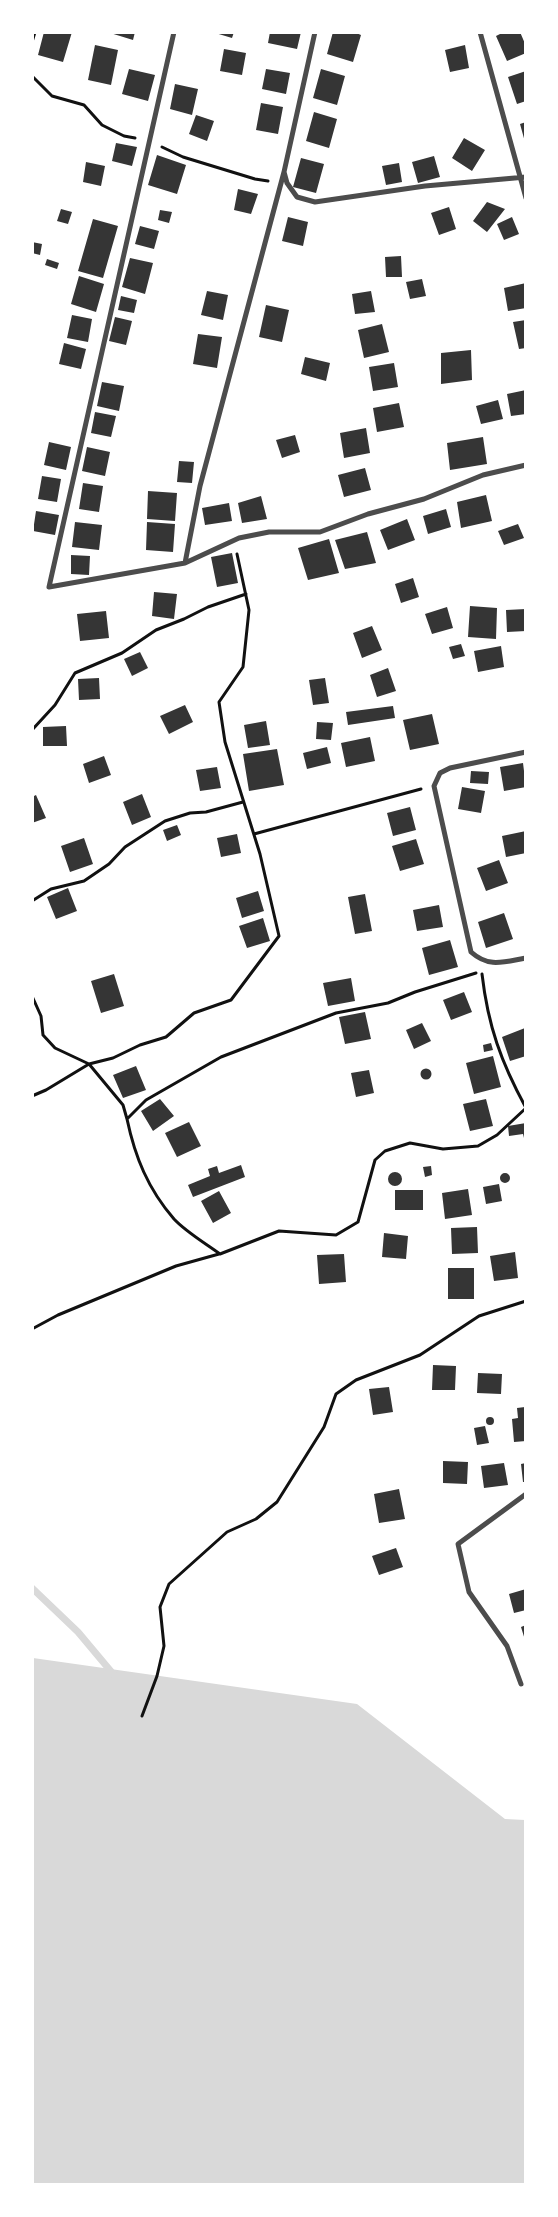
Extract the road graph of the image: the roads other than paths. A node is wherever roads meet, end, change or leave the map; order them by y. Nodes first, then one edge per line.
1 (174, 32) edge
2 (315, 32) edge
3 (480, 32) edge
4 (284, 172) junction
5 (523, 177) edge
6 (526, 198) edge
7 (526, 465) edge
8 (185, 563) junction
9 (526, 752) edge
10 (526, 958) edge
11 (526, 1494) edge
12 (521, 1684) dead end

1 - 8 street
2 - 4 street
3 - 5 street
4 - 5 street
4 - 8 street
5 - 6 street
7 - 8 street
9 - 10 street
11 - 12 street

